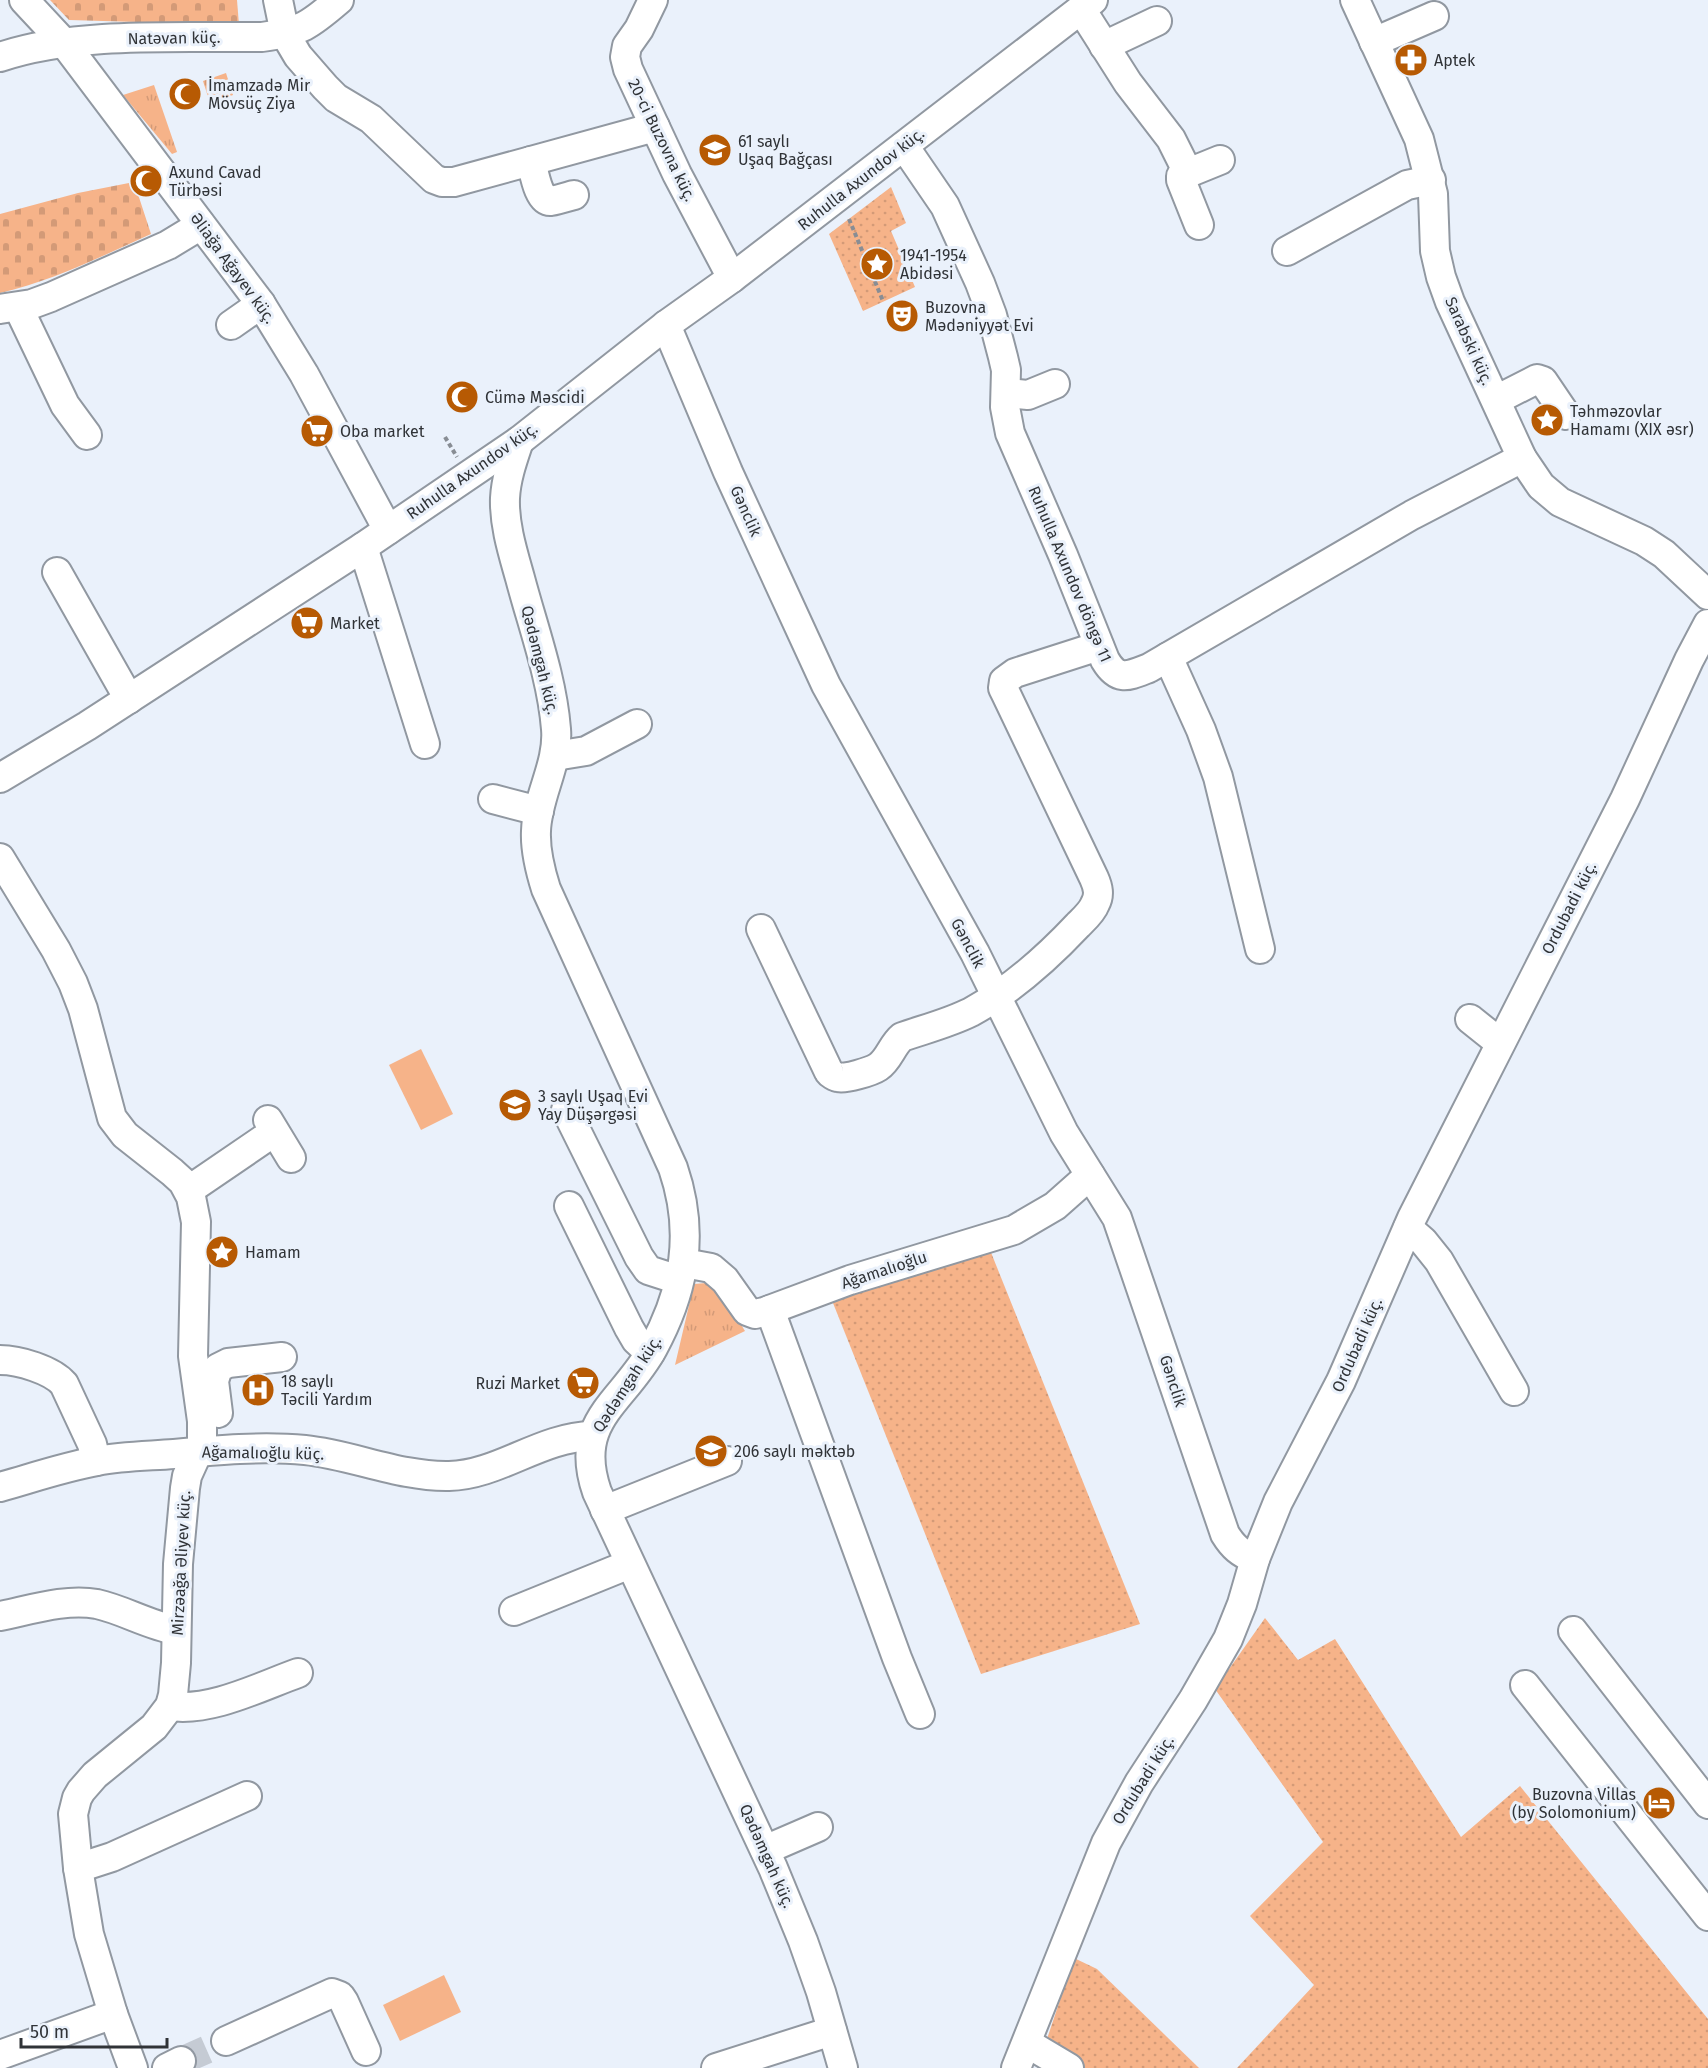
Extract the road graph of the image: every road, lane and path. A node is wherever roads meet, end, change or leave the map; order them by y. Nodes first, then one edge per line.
1 (23, 0) edge
2 (278, 0) edge
3 (339, 0) edge
4 (652, 0) edge
5 (1355, 0) edge
6 (1087, 5) edge
7 (1434, 16) dead end
8 (1157, 21) dead end
9 (285, 34) junction
10 (110, 40) junction
11 (1374, 42) junction
12 (65, 44) junction
13 (1104, 46) junction
14 (5, 56) edge
15 (100, 90) junction
16 (655, 127) junction
17 (904, 146) junction
18 (1220, 160) dead end
19 (531, 161) junction
20 (1188, 172) junction
21 (1431, 180) junction
22 (574, 195) dead end
23 (849, 219) dead end
24 (201, 225) junction
25 (1198, 225) dead end
26 (1287, 251) dead end
27 (732, 278) junction
28 (883, 302) dead end
29 (261, 304) junction
30 (9, 308) edge
31 (231, 325) dead end
32 (666, 325) junction
33 (1055, 384) dead end
34 (1006, 393) junction
35 (1496, 400) junction
36 (1566, 415) dead end
37 (87, 435) dead end
38 (519, 441) junction
39 (1522, 458) junction
40 (467, 476) junction
41 (505, 499) junction
42 (388, 530) junction
43 (363, 547) junction
44 (57, 572) dead end
45 (1708, 595) edge
46 (1708, 624) edge
47 (1099, 646) junction
48 (1168, 657) junction
49 (129, 699) junction
50 (637, 724) dead end
51 (425, 744) dead end
52 (555, 756) junction
53 (0, 778) edge
54 (493, 799) dead end
55 (539, 811) junction
56 (0, 858) edge
57 (761, 929) dead end
58 (1260, 949) dead end
59 (996, 997) junction
60 (1470, 1019) dead end
61 (1500, 1043) junction
62 (566, 1110) dead end
63 (291, 1158) dead end
64 (1090, 1175) junction
65 (189, 1190) junction
66 (569, 1206) dead end
67 (1408, 1228) junction
68 (682, 1272) junction
69 (770, 1311) junction
70 (650, 1353) junction
71 (282, 1357) dead end
72 (0, 1360) edge
73 (1514, 1391) dead end
74 (592, 1436) junction
75 (211, 1451) junction
76 (96, 1461) junction
77 (727, 1461) dead end
78 (0, 1487) edge
79 (605, 1510) junction
80 (1255, 1559) junction
81 (630, 1564) junction
82 (514, 1611) dead end
83 (0, 1616) edge
84 (176, 1630) junction
85 (1573, 1631) dead end
86 (298, 1673) dead end
87 (1525, 1685) dead end
88 (170, 1706) junction
89 (920, 1714) dead end
90 (247, 1796) dead end
91 (1708, 1804) edge
92 (818, 1827) dead end
93 (765, 1850) junction
94 (78, 1868) junction
95 (1708, 1916) edge
96 (113, 2014) junction
97 (832, 2031) junction
98 (226, 2041) tunnel mouth
99 (366, 2051) dead end
100 (0, 2055) edge
101 (1022, 2055) edge
102 (134, 2068) edge
103 (716, 2068) edge
104 (843, 2068) edge
105 (1069, 2068) edge

1 - 12 street, Əliağa Ağayev küç.
1 - 14 street
2 - 9 street
3 - 9 street, Natəvan küç.
4 - 16 street, 20-ci Buzovna küç.
5 - 11 street, Sarabski küç.
6 - 13 street
6 - 17 street, Ruhulla Axundov küç.
7 - 11 street
8 - 13 street
9 - 10 street, Natəvan küç.
9 - 19 street
10 - 12 street, Natəvan küç.
10 - 15 street
11 - 21 street, Sarabski küç.
12 - 14 street, Natəvan küç.
12 - 15 street, Əliağa Ağayev küç.
13 - 20 street
15 - 24 street, Əliağa Ağayev küç.
16 - 19 street
16 - 27 street, 20-ci Buzovna küç.
17 - 27 street, Ruhulla Axundov küç.
17 - 34 street, Ruhulla Axundov döngə 11
18 - 20 street
19 - 22 street
20 - 25 street
21 - 26 street
21 - 35 street, Sarabski küç.
23 - 28 path
24 - 29 street, Əliağa Ağayev küç.
24 - 30 street
27 - 32 street, Ruhulla Axundov küç.
29 - 31 street
29 - 42 street, Əliağa Ağayev küç.
30 - 37 street
32 - 38 street, Ruhulla Axundov küç.
32 - 59 street, Gənclik
33 - 34 street
34 - 47 street, Ruhulla Axundov döngə 11
35 - 36 street
35 - 39 street, Sarabski küç.
38 - 40 street, Ruhulla Axundov küç.
38 - 41 street, Qədəmgah küç.
39 - 45 street, Sarabski küç.
39 - 48 street, Ruhulla Axundov döngə 11
40 - 41 street
40 - 42 street, Ruhulla Axundov küç.
41 - 52 street, Qədəmgah küç.
42 - 43 street, Ruhulla Axundov küç.
43 - 49 street, Ruhulla Axundov küç.
43 - 51 street
44 - 49 street
46 - 61 street, Ordubadi küç.
47 - 48 street, Ruhulla Axundov döngə 11
47 - 59 street
48 - 58 street
49 - 53 street, Ruhulla Axundov küç.
50 - 52 street
52 - 55 street, Qədəmgah küç.
54 - 55 street
55 - 68 street, Qədəmgah küç.
56 - 65 street
57 - 59 street
59 - 64 street, Gənclik
60 - 61 street
61 - 67 street, Ordubadi küç.
62 - 68 street
63 - 65 street
64 - 69 street, Ağamalıoğlu
64 - 80 street, Gənclik
65 - 75 street, Mirzəağa Əliyev küç.
66 - 70 street
67 - 73 street
67 - 80 street, Ordubadi küç.
68 - 69 street
68 - 70 street, Qədəmgah küç.
69 - 89 street
70 - 74 street, Qədəmgah küç.
71 - 75 street
72 - 76 street
74 - 75 street, Ağamalıoğlu küç.
74 - 79 street, Qədəmgah küç.
75 - 76 street, Ağamalıoğlu küç.
75 - 84 street, Mirzəağa Əliyev küç.
76 - 78 street, Ağamalıoğlu küç.
77 - 79 street
79 - 81 street, Qədəmgah küç.
80 - 101 street, Ordubadi küç.
81 - 82 street
81 - 93 street, Qədəmgah küç.
83 - 84 street
84 - 88 street, Mirzəağa Əliyev küç.
85 - 91 street
86 - 88 street
87 - 95 street
88 - 94 street, Mirzəağa Əliyev küç.
90 - 94 street
92 - 93 street
93 - 97 street, Qədəmgah küç.
94 - 96 street, Mirzəağa Əliyev küç.
96 - 100 street
96 - 102 street, Mirzəağa Əliyev küç.
97 - 103 street
97 - 104 street, Qədəmgah küç.
98 - 99 street
101 - 105 street

